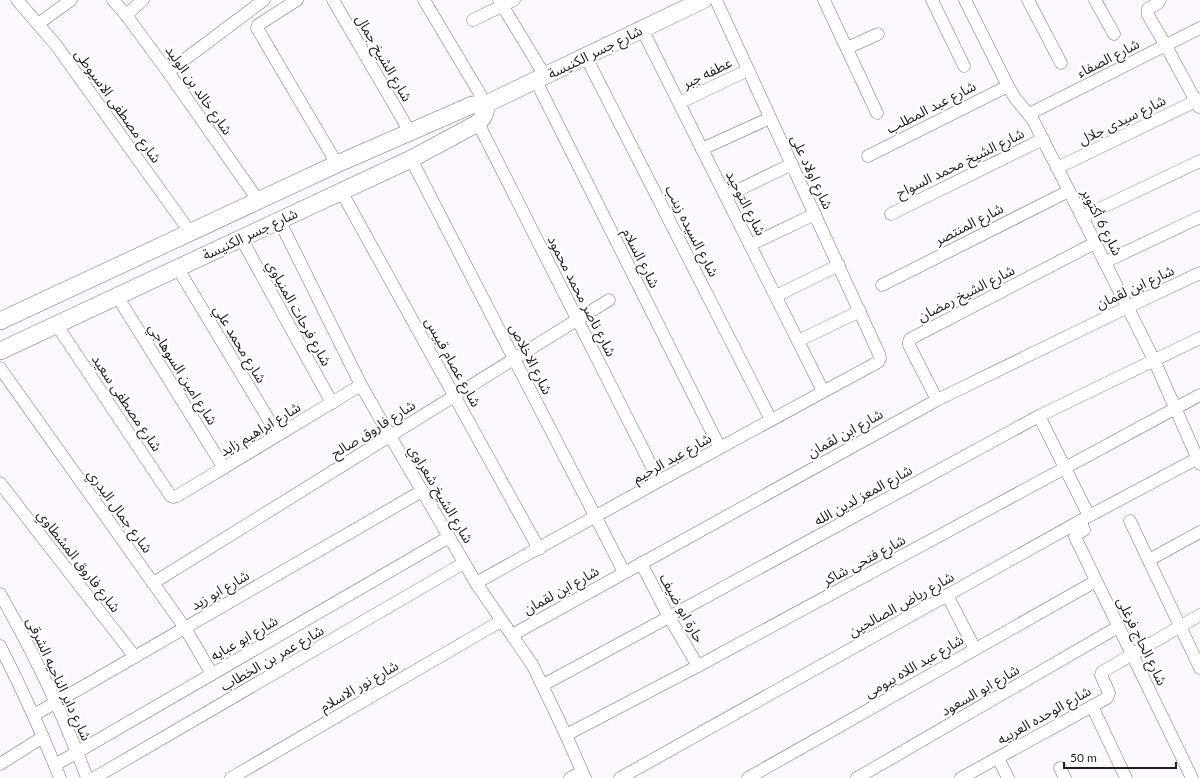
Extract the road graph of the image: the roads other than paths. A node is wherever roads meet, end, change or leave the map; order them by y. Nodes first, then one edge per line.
1 (17, 0) edge
2 (71, 0) edge
3 (113, 0) edge
4 (143, 0) edge
5 (264, 0) edge
6 (297, 0) edge
7 (333, 0) edge
8 (424, 0) edge
9 (514, 0) edge
10 (703, 0) edge
11 (716, 0) edge
12 (824, 0) edge
13 (932, 0) edge
14 (965, 0) edge
15 (1028, 0) edge
16 (1095, 0) edge
17 (1160, 0) edge
18 (501, 3) edge
19 (126, 15) junction
20 (473, 20) dead end
21 (38, 24) junction
22 (1200, 28) edge
23 (642, 30) junction
24 (878, 34) dead end
25 (1114, 34) dead end
26 (1166, 46) junction
27 (847, 48) junction
28 (586, 56) junction
29 (1061, 63) dead end
30 (964, 66) dead end
31 (748, 70) junction
32 (168, 72) junction
33 (540, 78) junction
34 (1008, 86) junction
35 (679, 103) junction
36 (1199, 103) edge
37 (486, 104) junction
38 (877, 113) dead end
39 (1029, 114) junction
40 (770, 118) junction
41 (478, 123) junction
42 (410, 132) junction
43 (1043, 139) junction
44 (702, 150) junction
45 (868, 156) dead end
46 (411, 159) junction
47 (1200, 161) edge
48 (336, 164) junction
49 (792, 164) junction
50 (1057, 168) junction
51 (341, 191) junction
52 (1069, 191) junction
53 (726, 196) junction
54 (258, 200) junction
55 (815, 214) junction
56 (891, 214) dead end
57 (1082, 217) junction
58 (1200, 217) edge
59 (279, 220) junction
60 (190, 232) junction
61 (241, 238) junction
62 (1096, 243) junction
63 (750, 245) junction
64 (1105, 262) junction
65 (839, 265) junction
66 (177, 267) junction
67 (1200, 273) edge
68 (882, 284) dead end
69 (116, 296) junction
70 (776, 296) junction
71 (609, 300) dead end
72 (1128, 307) junction
73 (860, 311) junction
74 (578, 320) junction
75 (0, 321) edge
76 (56, 324) junction
77 (1200, 338) edge
78 (798, 341) junction
79 (0, 351) edge
80 (880, 358) joint
81 (514, 359) junction
82 (1154, 360) junction
83 (0, 368) edge
84 (361, 385) junction
85 (823, 391) junction
86 (1200, 395) edge
87 (455, 396) junction
88 (937, 400) junction
89 (332, 403) junction
90 (1176, 408) junction
91 (1039, 416) junction
92 (771, 420) junction
93 (278, 435) junction
94 (390, 436) junction
95 (720, 448) junction
96 (1199, 459) edge
97 (224, 468) junction
98 (1065, 468) junction
99 (659, 481) junction
100 (0, 483) edge
101 (422, 490) junction
102 (173, 497) joint
103 (596, 517) junction
104 (1084, 518) junction
105 (1130, 521) dead end
106 (1200, 532) edge
107 (449, 537) junction
108 (539, 549) junction
109 (1149, 560) junction
110 (464, 563) junction
111 (641, 563) junction
112 (624, 572) junction
113 (1096, 580) junction
114 (153, 582) junction
115 (476, 583) junction
116 (0, 594) edge
117 (947, 595) junction
118 (1200, 615) edge
119 (669, 618) junction
120 (502, 621) junction
121 (1118, 627) junction
122 (1180, 627) junction
123 (185, 628) junction
124 (512, 635) junction
125 (0, 646) edge
126 (975, 649) junction
127 (1132, 655) junction
128 (135, 657) junction
129 (698, 666) junction
130 (1200, 668) edge
131 (212, 674) junction
132 (543, 685) junction
133 (56, 703) junction
134 (1092, 706) junction
135 (34, 715) junction
136 (566, 735) junction
137 (43, 737) junction
138 (77, 752) junction
139 (998, 758) junction
140 (0, 764) edge
141 (55, 765) junction
142 (584, 775) edge
143 (60, 778) edge
144 (86, 778) edge
145 (94, 778) edge
146 (231, 778) edge
147 (570, 778) edge
148 (620, 778) edge
149 (748, 778) edge
150 (857, 778) edge
151 (961, 778) edge
152 (1008, 778) edge
153 (1126, 778) edge
154 (1192, 778) edge

1 - 21 street, شارع مصطفى الاسيوطى
2 - 21 street
3 - 19 street, شارع خالد بن الوليد
4 - 19 street
5 - 32 street
6 - 48 street
7 - 42 street, شارع الشيخ جمال
8 - 37 street
9 - 18 street
10 - 23 main road, شارع جسر الكنيسة
11 - 31 street, شارع اولاد على
12 - 27 street
13 - 30 street
14 - 34 street, شارع 6 أكتوبر
15 - 29 street
16 - 25 street
17 - 26 street
18 - 20 street
18 - 33 street, شارع السلام
19 - 32 street, شارع خالد بن الوليد
21 - 60 street, شارع مصطفى الاسيوطى
22 - 26 street, شارع الصفاء
23 - 28 main road, شارع جسر الكنيسة
23 - 35 street, شارع التوحيد
24 - 27 street
26 - 36 street
26 - 39 street, شارع الصفاء
27 - 38 street
28 - 33 main road, شارع جسر الكنيسة
28 - 92 street, شارع السيده زينب
31 - 35 street, عطفه جبر
31 - 40 street, شارع اولاد على
32 - 54 street, شارع خالد بن الوليد
33 - 37 main road, شارع جسر الكنيسة
33 - 95 street, شارع السلام
34 - 39 street, شارع 6 أكتوبر
34 - 45 street, شارع عبد المطلب
35 - 44 street, شارع التوحيد
36 - 50 street, شارع سيدى جلال
37 - 41 main road
37 - 42 main road, شارع جسر الكنيسة
39 - 43 street, شارع 6 أكتوبر
40 - 44 street
40 - 49 street, شارع اولاد على
41 - 46 main road, شارع جسر الكنيسة
41 - 74 street, شارع ناصر محمد محمود
42 - 48 main road, شارع جسر الكنيسة
43 - 50 street, شارع 6 أكتوبر
43 - 56 street, شارع الشيخ محمد السواح
44 - 53 street, شارع التوحيد
46 - 51 main road, شارع جسر الكنيسة
46 - 81 street, شارع الاخلاص
47 - 57 street
48 - 54 main road, شارع جسر الكنيسة
49 - 53 street
49 - 55 street, شارع اولاد على
50 - 52 street, شارع 6 أكتوبر
51 - 59 main road, شارع جسر الكنيسة
51 - 87 street, شارع عصام قبيس
52 - 57 street, شارع 6 أكتوبر
52 - 68 street, شارع المنتصر
53 - 63 street, شارع التوحيد
54 - 60 main road, شارع جسر الكنيسة
55 - 63 street
55 - 65 street, شارع اولاد على
57 - 62 street, شارع 6 أكتوبر
58 - 64 street
59 - 61 main road, شارع جسر الكنيسة
59 - 84 street, شارع الشيخ شعراوي
60 - 75 main road, شارع جسر الكنيسة
61 - 66 main road, شارع جسر الكنيسة
61 - 89 street, شارع فرحات المنياوي
62 - 64 street, شارع 6 أكتوبر
62 - 88 street, شارع الشيخ رمضان
63 - 70 street, شارع التوحيد
64 - 72 street, شارع 6 أكتوبر
65 - 70 street
65 - 73 street, شارع اولاد على
66 - 69 main road, شارع جسر الكنيسة
66 - 93 street, شارع محمد علي
67 - 72 street, شارع ابن لقمان
69 - 76 main road, شارع جسر الكنيسة
69 - 97 street, شارع امين السوهاجي
70 - 78 street, شارع التوحيد
71 - 74 street, شارع فاروق صالح
72 - 82 street, شارع 6 أكتوبر
72 - 88 street, شارع ابن لقمان
73 - 78 street
73 - 80 street, شارع اولاد على
74 - 81 street, شارع فاروق صالح
74 - 99 street, شارع ناصر محمد محمود
76 - 79 main road, شارع جسر الكنيسة
76 - 102 street, شارع مصطفى سعيد
77 - 82 street, شارع المعز لدين الله
78 - 85 street, شارع التوحيد
80 - 85 street, شارع عبد الرحيم
81 - 87 street, شارع فاروق صالح
81 - 103 street, شارع الاخلاص
82 - 90 street, شارع 6 أكتوبر
82 - 91 street, شارع المعز لدين الله
83 - 114 street, شارع جمال البدري
84 - 89 street, شارع ابراهيم زايد
84 - 94 street, شارع الشيخ شعراوي
85 - 92 street, شارع عبد الرحيم
86 - 90 street, شارع فتحى شاكر
87 - 94 street, شارع فاروق صالح
87 - 108 street, شارع عصام قبيس
88 - 111 street, شارع ابن لقمان
89 - 93 street, شارع ابراهيم زايد
90 - 96 street, شارع 6 أكتوبر
90 - 98 street, شارع فتحى شاكر
91 - 98 street
91 - 119 street, شارع المعز لدين الله
92 - 95 street, شارع عبد الرحيم
93 - 97 street, شارع ابراهيم زايد
94 - 101 street, شارع الشيخ شعراوي
94 - 114 street, شارع فاروق صالح
95 - 99 street, شارع عبد الرحيم
96 - 104 street, شارع رياض الصالحين
97 - 102 street, شارع ابراهيم زايد
98 - 104 street
98 - 129 street, شارع فتحى شاكر
99 - 103 street, شارع عبد الرحيم
100 - 128 street, شارع فاروق المشطاوي
101 - 107 street, شارع الشيخ شعراوي
101 - 123 street, شارع ابو زيد
103 - 108 street, شارع عبد الرحيم
103 - 112 street, شارع الاخلاص
104 - 113 street, شارع الحاج فرغلى
104 - 117 street, شارع رياض الصالحين
105 - 109 street
106 - 109 street
107 - 110 street, شارع الشيخ شعراوي
107 - 131 street, شارع ابو عبايه
108 - 115 street, شارع عبد الرحيم
109 - 122 street
110 - 115 street, شارع الشيخ شعراوي
110 - 145 street, شارع عمر بن الخطاب
111 - 112 street, شارع ابن لقمان
111 - 119 street, حارة ابو ضيف
112 - 124 street, شارع ابن لقمان
113 - 121 street, شارع الحاج فرغلى
113 - 126 street, شارع عبد اللاه بيومى
114 - 123 street, شارع جمال البدري
115 - 120 street, شارع الشيخ شعراوي
116 - 133 street, شارع داير الناحيه الشرقى
117 - 126 street
117 - 148 street, شارع رياض الصالحين
118 - 122 street
119 - 129 street, حارة ابو ضيف
119 - 132 street, شارع المعز لدين الله
120 - 124 street, شارع الشيخ شعراوي
120 - 146 street, شارع نور الاسلام
121 - 127 street, شارع الحاج فرغلى
121 - 150 street, شارع ابو السعود
122 - 127 street
122 - 130 street
123 - 128 street, شارع ابو زيد
123 - 131 street, شارع جمال البدري
124 - 132 street, شارع الشيخ شعراوي
125 - 135 street
126 - 149 street, شارع عبد اللاه بيومى
127 - 134 street, شارع الوحده العربيه
127 - 154 street, شارع الحاج فرغلى
128 - 133 street, شارع ابو زيد
129 - 136 street, شارع فتحى شاكر
131 - 138 street, شارع ابو عبايه
132 - 136 street, شارع الشيخ شعراوي
133 - 135 street, شارع ابو زيد
133 - 138 street, شارع داير الناحيه الشرقى
134 - 139 street, شارع الوحده العربيه
134 - 153 street
135 - 137 street
136 - 142 street, شارع الشيخ شعراوي
137 - 140 street
137 - 141 street
138 - 141 street, شارع ابو عبايه
138 - 144 street, شارع داير الناحيه الشرقى
139 - 151 street, شارع الوحده العربيه
139 - 152 street
141 - 143 street
142 - 147 street

